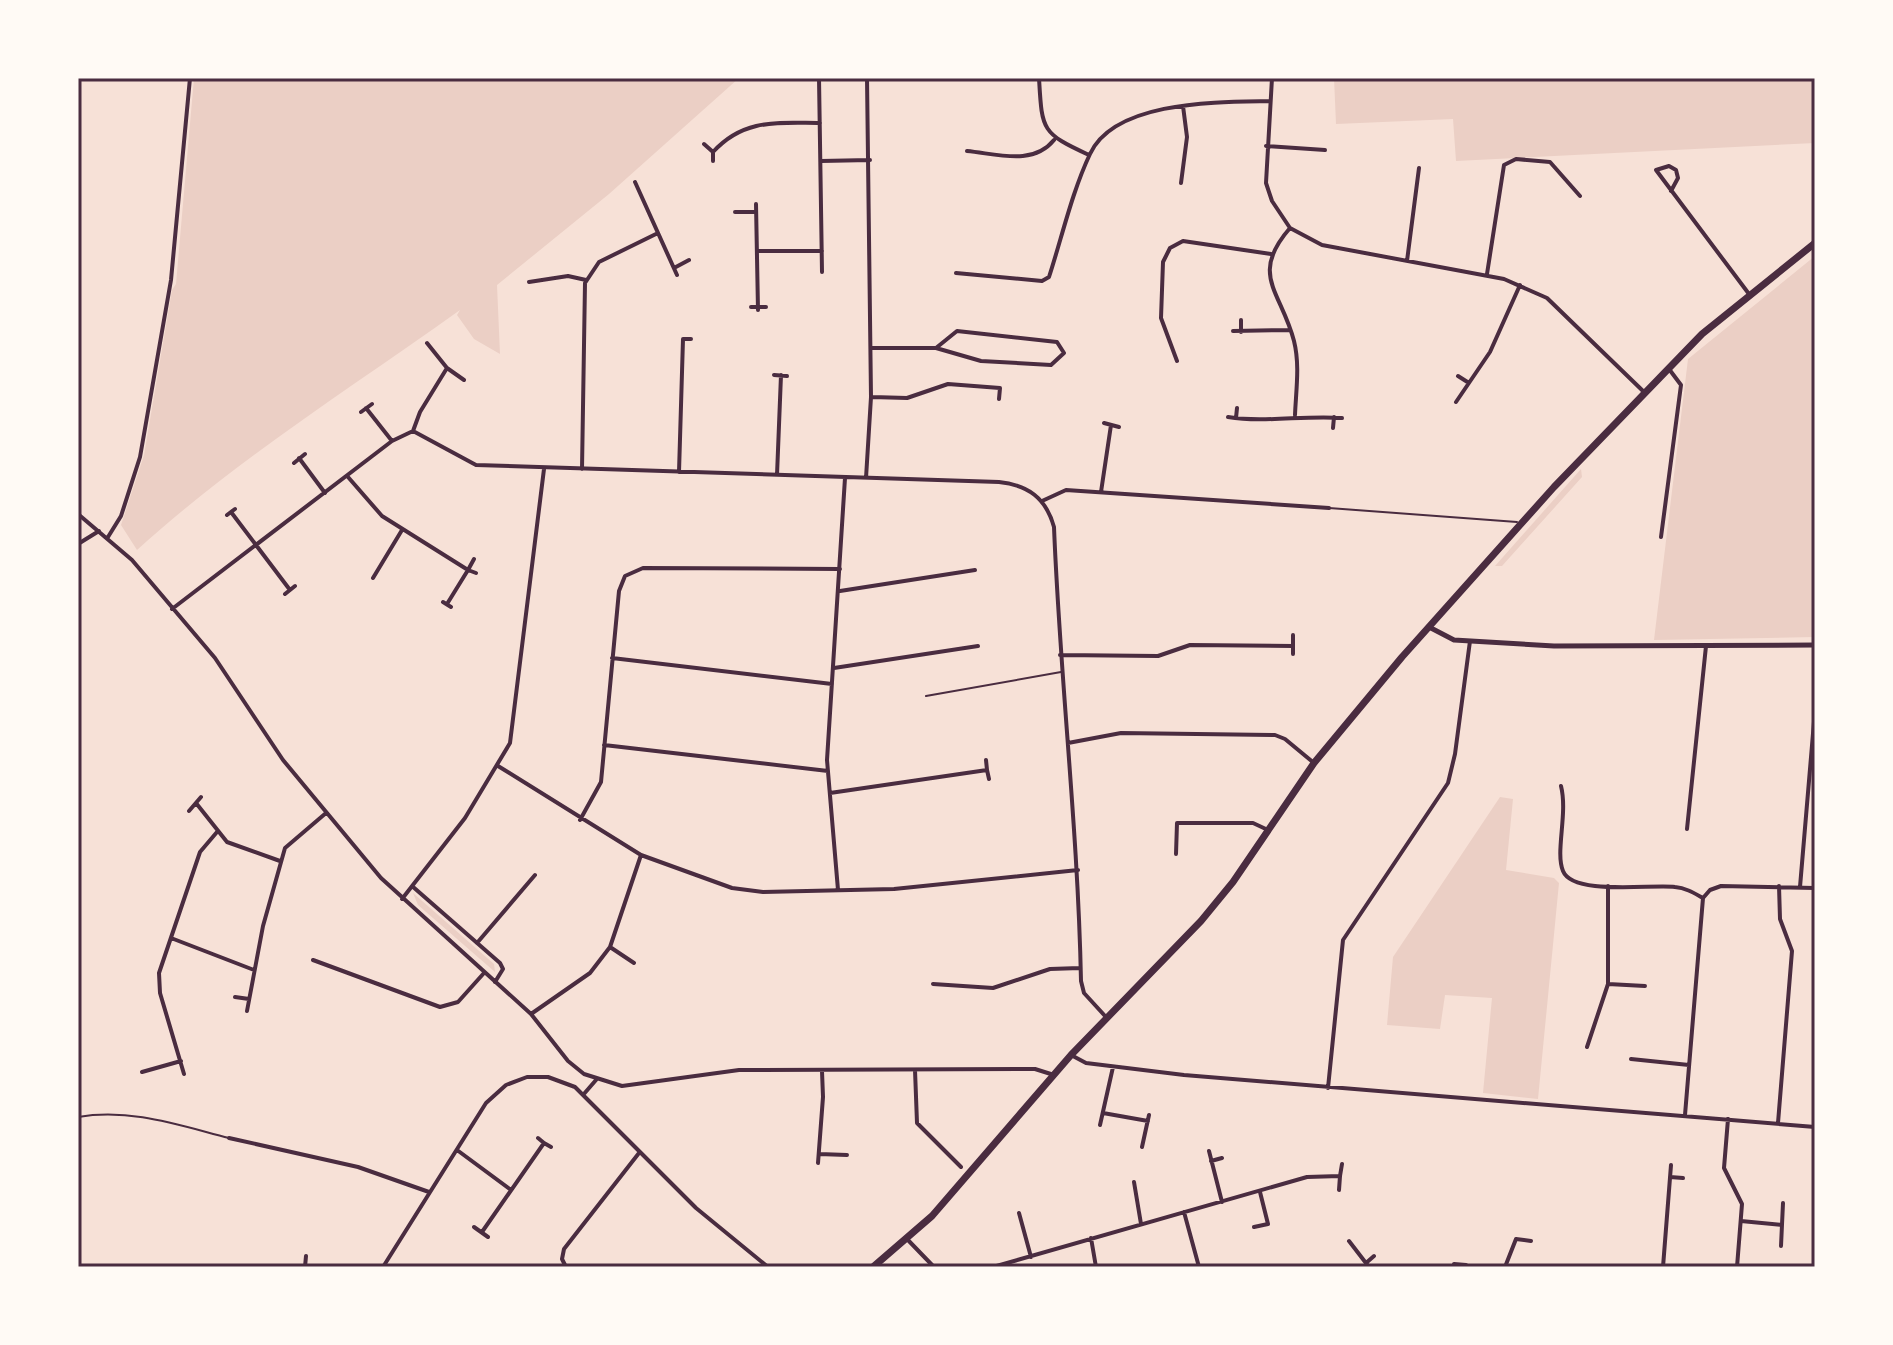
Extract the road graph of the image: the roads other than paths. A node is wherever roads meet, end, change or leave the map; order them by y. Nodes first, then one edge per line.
1 (190, 78) edge
2 (819, 78) edge
3 (867, 78) edge
4 (1039, 78) edge
5 (1272, 78) edge
6 (1270, 101) junction
7 (1183, 106) junction
8 (820, 123) junction
9 (1054, 139) junction
10 (704, 144) dead end
11 (1266, 146) junction
12 (1325, 150) dead end
13 (967, 151) dead end
14 (713, 152) junction
15 (1089, 155) junction
16 (870, 160) junction
17 (713, 161) dead end
18 (821, 161) junction
19 (1419, 168) dead end
20 (635, 182) dead end
21 (1181, 183) dead end
22 (1671, 191) junction
23 (1580, 196) dead end
24 (756, 204) dead end
25 (735, 212) dead end
26 (756, 212) junction
27 (1290, 228) junction
28 (658, 233) junction
29 (1815, 243) edge
30 (758, 251) junction
31 (822, 251) junction
32 (1271, 254) junction
33 (689, 260) dead end
34 (1407, 261) junction
35 (674, 268) junction
36 (822, 272) dead end
37 (956, 273) dead end
38 (677, 275) dead end
39 (1487, 275) junction
40 (586, 280) junction
41 (529, 282) dead end
42 (1520, 285) junction
43 (1749, 294) junction
44 (766, 307) dead end
45 (1241, 320) dead end
46 (1290, 330) junction
47 (1233, 331) dead end
48 (1241, 332) junction
49 (675, 338) dead end
50 (683, 339) junction
51 (691, 339) dead end
52 (427, 343) dead end
53 (871, 348) junction
54 (936, 348) junction
55 (1177, 361) dead end
56 (1667, 367) junction
57 (447, 368) junction
58 (774, 375) dead end
59 (1458, 376) dead end
60 (464, 380) dead end
61 (1469, 383) junction
62 (1643, 391) junction
63 (871, 397) junction
64 (999, 399) dead end
65 (1456, 402) dead end
66 (372, 404) dead end
67 (1237, 408) dead end
68 (1295, 415) junction
69 (1228, 417) dead end
70 (1334, 417) junction
71 (1236, 418) junction
72 (1342, 418) dead end
73 (1104, 423) dead end
74 (1111, 425) junction
75 (1119, 427) dead end
76 (1333, 428) dead end
77 (413, 431) junction
78 (392, 441) junction
79 (305, 454) dead end
80 (299, 458) junction
81 (294, 463) dead end
82 (544, 469) junction
83 (582, 470) junction
84 (679, 473) junction
85 (777, 475) junction
86 (348, 477) junction
87 (845, 477) junction
88 (866, 478) junction
89 (1101, 492) junction
90 (325, 493) junction
91 (1042, 501) junction
92 (1329, 508) joint
93 (231, 512) dead end
94 (78, 514) edge
95 (1521, 524) junction
96 (402, 530) junction
97 (99, 531) junction
98 (1661, 537) dead end
99 (107, 538) junction
100 (78, 544) edge
101 (256, 546) junction
102 (474, 559) dead end
103 (840, 569) junction
104 (468, 570) junction
105 (975, 570) dead end
106 (476, 573) dead end
107 (373, 578) dead end
108 (290, 590) dead end
109 (840, 591) junction
110 (447, 604) dead end
111 (172, 609) junction
112 (1429, 627) junction
113 (1293, 635) dead end
114 (1470, 641) junction
115 (1815, 645) edge
116 (978, 646) dead end
117 (1293, 646) junction
118 (1706, 646) junction
119 (1293, 654) dead end
120 (1060, 655) junction
121 (612, 658) junction
122 (834, 668) junction
123 (1061, 672) junction
124 (833, 684) junction
125 (926, 696) dead end
126 (1815, 710) edge
127 (1068, 743) junction
128 (604, 745) junction
129 (986, 760) dead end
130 (1314, 763) junction
131 (498, 766) junction
132 (987, 770) junction
133 (828, 771) junction
134 (989, 779) dead end
135 (1561, 786) dead end
136 (830, 793) junction
137 (201, 797) dead end
138 (196, 803) junction
139 (189, 811) dead end
140 (326, 813) junction
141 (580, 820) junction
142 (1687, 829) dead end
143 (1268, 830) junction
144 (217, 832) junction
145 (1176, 854) dead end
146 (641, 855) junction
147 (280, 861) junction
148 (1078, 870) junction
149 (535, 875) dead end
150 (412, 886) junction
151 (1608, 886) junction
152 (1779, 886) junction
153 (1800, 887) junction
154 (1815, 888) edge
155 (838, 890) junction
156 (1703, 898) junction
157 (402, 899) junction
158 (171, 938) junction
159 (477, 943) junction
160 (610, 947) junction
161 (313, 960) dead end
162 (634, 963) dead end
163 (1080, 968) junction
164 (254, 970) junction
165 (484, 972) junction
166 (495, 982) junction
167 (933, 984) dead end
168 (1608, 984) junction
169 (1645, 986) dead end
170 (235, 997) dead end
171 (249, 999) junction
172 (247, 1011) dead end
173 (531, 1014) junction
174 (1108, 1019) junction
175 (1587, 1047) dead end
176 (1071, 1055) junction
177 (1631, 1059) dead end
178 (181, 1061) junction
179 (1690, 1065) junction
180 (1113, 1067) junction
181 (915, 1070) junction
182 (822, 1071) junction
183 (142, 1072) dead end
184 (184, 1074) dead end
185 (1054, 1075) junction
186 (596, 1080) junction
187 (1328, 1088) junction
188 (583, 1095) junction
189 (1103, 1113) junction
190 (1149, 1115) dead end
191 (1685, 1115) junction
192 (78, 1117) edge
193 (1728, 1119) junction
194 (1148, 1121) junction
195 (1778, 1123) junction
196 (1100, 1125) dead end
197 (1815, 1127) edge
198 (229, 1138) joint
199 (538, 1138) dead end
200 (544, 1143) junction
201 (551, 1147) dead end
202 (1142, 1147) dead end
203 (457, 1150) junction
204 (1209, 1151) dead end
205 (639, 1153) junction
206 (819, 1154) junction
207 (847, 1155) dead end
208 (1222, 1158) dead end
209 (1211, 1161) junction
210 (818, 1163) dead end
211 (1342, 1164) dead end
212 (1671, 1165) dead end
213 (961, 1167) dead end
214 (1340, 1176) junction
215 (1670, 1177) junction
216 (1683, 1178) dead end
217 (1134, 1182) dead end
218 (511, 1190) junction
219 (1339, 1190) dead end
220 (429, 1192) junction
221 (1260, 1192) junction
222 (1222, 1202) junction
223 (1783, 1203) dead end
224 (1184, 1212) junction
225 (1019, 1213) dead end
226 (1741, 1221) junction
227 (1141, 1224) junction
228 (1782, 1225) junction
229 (474, 1227) dead end
230 (1254, 1227) dead end
231 (1518, 1229) dead end
232 (482, 1232) junction
233 (488, 1237) dead end
234 (906, 1238) junction
235 (1091, 1238) junction
236 (1516, 1239) junction
237 (1349, 1241) dead end
238 (1531, 1241) dead end
239 (1781, 1246) dead end
240 (306, 1256) dead end
241 (1374, 1256) dead end
242 (1031, 1257) junction
243 (1454, 1264) dead end
244 (1368, 1265) edge
245 (1465, 1266) edge
246 (305, 1267) edge
247 (383, 1267) edge
248 (566, 1267) edge
249 (768, 1267) edge
250 (873, 1267) edge
251 (934, 1267) edge
252 (994, 1267) edge
253 (1096, 1267) edge
254 (1199, 1267) edge
255 (1476, 1267) edge
256 (1505, 1267) edge
257 (1663, 1267) edge
258 (1737, 1267) edge

1 - 99 street
2 - 8 street
3 - 16 street
4 - 9 street
5 - 6 street
6 - 7 street
6 - 11 street
7 - 15 street
7 - 21 street
8 - 14 street
8 - 18 street
9 - 13 street
9 - 15 street
10 - 14 street
11 - 12 street
11 - 27 street
14 - 17 street
15 - 37 street
16 - 18 street
16 - 53 street
18 - 31 street
19 - 34 street
20 - 28 street
22 - 22 street
22 - 43 street
23 - 39 street
24 - 26 street
25 - 26 street
26 - 30 street
27 - 32 street
27 - 34 street
28 - 35 street
28 - 40 street
29 - 43 highway
30 - 31 street
30 - 44 street
31 - 36 street
32 - 46 street
32 - 55 street
33 - 35 street
34 - 39 street
35 - 38 street
39 - 42 street
40 - 41 street
40 - 83 street
42 - 61 street
42 - 62 street
43 - 56 highway
45 - 48 street
46 - 48 street
46 - 68 street
47 - 48 street
49 - 50 street
50 - 51 street
50 - 84 street
52 - 57 street
53 - 54 street
53 - 63 street
54 - 54 street
56 - 62 highway
56 - 98 street
57 - 60 street
57 - 77 street
58 - 85 street
59 - 61 street
61 - 65 street
62 - 95 highway
63 - 64 street
63 - 88 street
66 - 78 street
67 - 71 street
68 - 70 street
68 - 71 street
69 - 71 street
70 - 72 street
70 - 76 street
73 - 74 street
74 - 75 street
74 - 89 street
77 - 78 street
77 - 82 street
78 - 86 street
79 - 80 street
80 - 81 street
80 - 90 street
82 - 83 street
82 - 131 street
83 - 84 street
84 - 85 street
85 - 87 street
86 - 90 street
86 - 96 street
87 - 88 street
87 - 103 street
88 - 91 street
89 - 91 street
89 - 92 street
90 - 101 street
91 - 120 street
92 - 95 lane
93 - 101 street
94 - 97 street
95 - 112 highway
96 - 104 street
96 - 107 street
97 - 99 street
97 - 100 street
99 - 111 street
101 - 108 street
101 - 111 street
102 - 104 street
103 - 109 street
103 - 121 street
104 - 106 street
104 - 110 street
105 - 109 street
109 - 122 street
111 - 140 street
112 - 114 street
112 - 130 highway
113 - 117 street
114 - 118 street
114 - 187 street
115 - 118 street
116 - 122 street
117 - 119 street
117 - 120 street
118 - 142 street
120 - 123 street
121 - 124 street
121 - 128 street
122 - 124 street
123 - 125 lane
123 - 127 street
124 - 133 street
126 - 153 street
127 - 130 street
127 - 148 street
128 - 133 street
128 - 141 street
129 - 132 street
130 - 143 highway
131 - 141 street
131 - 150 street
132 - 134 street
132 - 136 street
133 - 136 street
135 - 151 street
136 - 155 street
137 - 138 street
138 - 139 street
138 - 144 street
140 - 147 street
140 - 157 street
141 - 146 street
143 - 145 street
143 - 174 highway
144 - 147 street
144 - 158 street
146 - 155 street
146 - 160 street
147 - 164 street
148 - 155 street
148 - 163 street
149 - 159 street
150 - 157 street
150 - 159 street
151 - 156 street
151 - 168 street
152 - 153 street
152 - 156 street
152 - 195 street
153 - 154 street
156 - 179 street
157 - 165 street
158 - 164 street
158 - 178 street
159 - 166 street
160 - 162 street
160 - 173 street
161 - 165 street
163 - 167 street
163 - 174 street
164 - 171 street
165 - 166 street
166 - 173 street
168 - 169 street
168 - 175 street
170 - 171 street
171 - 172 street
173 - 186 street
174 - 176 highway
176 - 180 street
176 - 185 highway
177 - 179 street
178 - 183 street
178 - 184 street
179 - 191 street
180 - 187 street
180 - 189 street
181 - 182 street
181 - 185 street
181 - 213 street
182 - 186 street
182 - 206 street
185 - 234 highway
186 - 188 street
187 - 191 street
188 - 203 street
188 - 205 street
189 - 194 street
189 - 196 street
190 - 194 street
191 - 193 street
192 - 198 lane
193 - 195 street
193 - 226 street
194 - 202 street
195 - 197 street
198 - 220 street
199 - 200 street
200 - 201 street
200 - 218 street
203 - 218 street
203 - 220 street
204 - 209 street
205 - 248 street
205 - 249 street
206 - 207 street
206 - 210 street
208 - 209 street
209 - 222 street
211 - 214 street
212 - 215 street
214 - 219 street
214 - 221 street
215 - 216 street
215 - 257 street
217 - 227 street
218 - 232 street
220 - 247 street
221 - 222 street
221 - 230 street
222 - 224 street
223 - 228 street
224 - 227 street
224 - 254 street
225 - 242 street
226 - 228 street
226 - 258 street
227 - 235 street
228 - 239 street
229 - 232 street
231 - 236 street
232 - 233 street
234 - 250 highway
234 - 251 street
235 - 242 street
235 - 253 street
236 - 238 street
236 - 256 street
237 - 244 street
240 - 246 street
241 - 244 street
242 - 252 street
243 - 245 street
245 - 255 street

